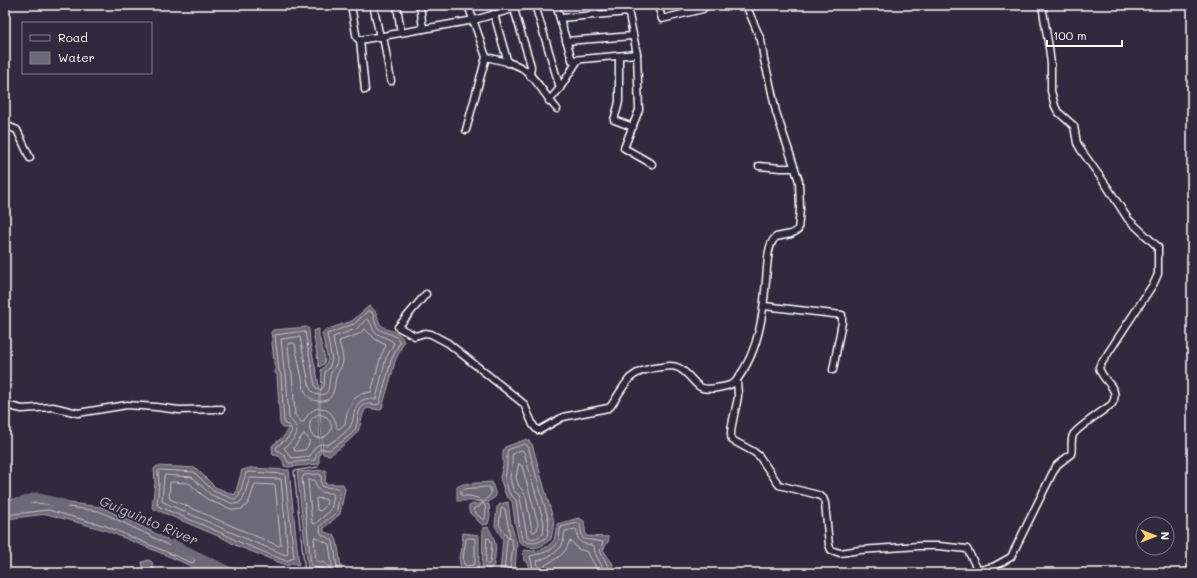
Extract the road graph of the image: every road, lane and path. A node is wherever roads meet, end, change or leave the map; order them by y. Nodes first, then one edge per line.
1 (351, 5) edge
2 (373, 5) edge
3 (397, 5) edge
4 (427, 5) edge
5 (468, 5) edge
6 (525, 5) edge
7 (535, 5) edge
8 (556, 5) edge
9 (627, 5) edge
10 (658, 5) edge
11 (682, 5) edge
12 (702, 5) edge
13 (746, 5) edge
14 (1042, 5) edge
15 (420, 6) edge
16 (514, 9) junction
17 (629, 12) junction
18 (685, 13) junction
19 (494, 14) junction
20 (560, 18) junction
21 (474, 20) junction
22 (423, 29) junction
23 (401, 33) junction
24 (634, 36) junction
25 (382, 37) junction
26 (360, 40) junction
27 (566, 41) junction
28 (637, 54) junction
29 (619, 56) junction
30 (486, 57) junction
31 (578, 60) junction
32 (508, 63) junction
33 (530, 76) junction
34 (390, 81) dead end
35 (560, 88) junction
36 (365, 90) dead end
37 (549, 101) junction
38 (556, 109) dead end
39 (5, 125) edge
40 (633, 127) junction
41 (466, 130) dead end
42 (30, 158) dead end
43 (652, 164) dead end
44 (759, 166) dead end
45 (794, 168) junction
46 (426, 294) dead end
47 (764, 306) junction
48 (833, 370) dead end
49 (737, 380) junction
50 (5, 405) edge
51 (221, 409) dead end

1 - 26 street
2 - 25 street
3 - 23 street
4 - 15 street
5 - 21 street
6 - 16 street
7 - 35 street
8 - 20 street
9 - 17 street
10 - 18 street
11 - 18 street
12 - 18 street
13 - 45 street
14 - 49 street
15 - 22 street
16 - 19 street
16 - 33 street
17 - 20 street
17 - 24 street
19 - 21 street
19 - 32 street
20 - 27 street
21 - 22 street
21 - 30 street
22 - 23 street
23 - 25 street
24 - 27 street
24 - 28 street
25 - 26 street
25 - 34 street
26 - 36 street
27 - 31 street
28 - 29 street
28 - 40 street
29 - 31 street
29 - 40 street
30 - 32 street
30 - 41 street
31 - 35 street
32 - 33 street
33 - 37 street
35 - 37 street
37 - 38 street
39 - 42 street
40 - 43 street
44 - 45 street
45 - 47 street
46 - 49 street
47 - 48 street
47 - 49 street
50 - 51 street

